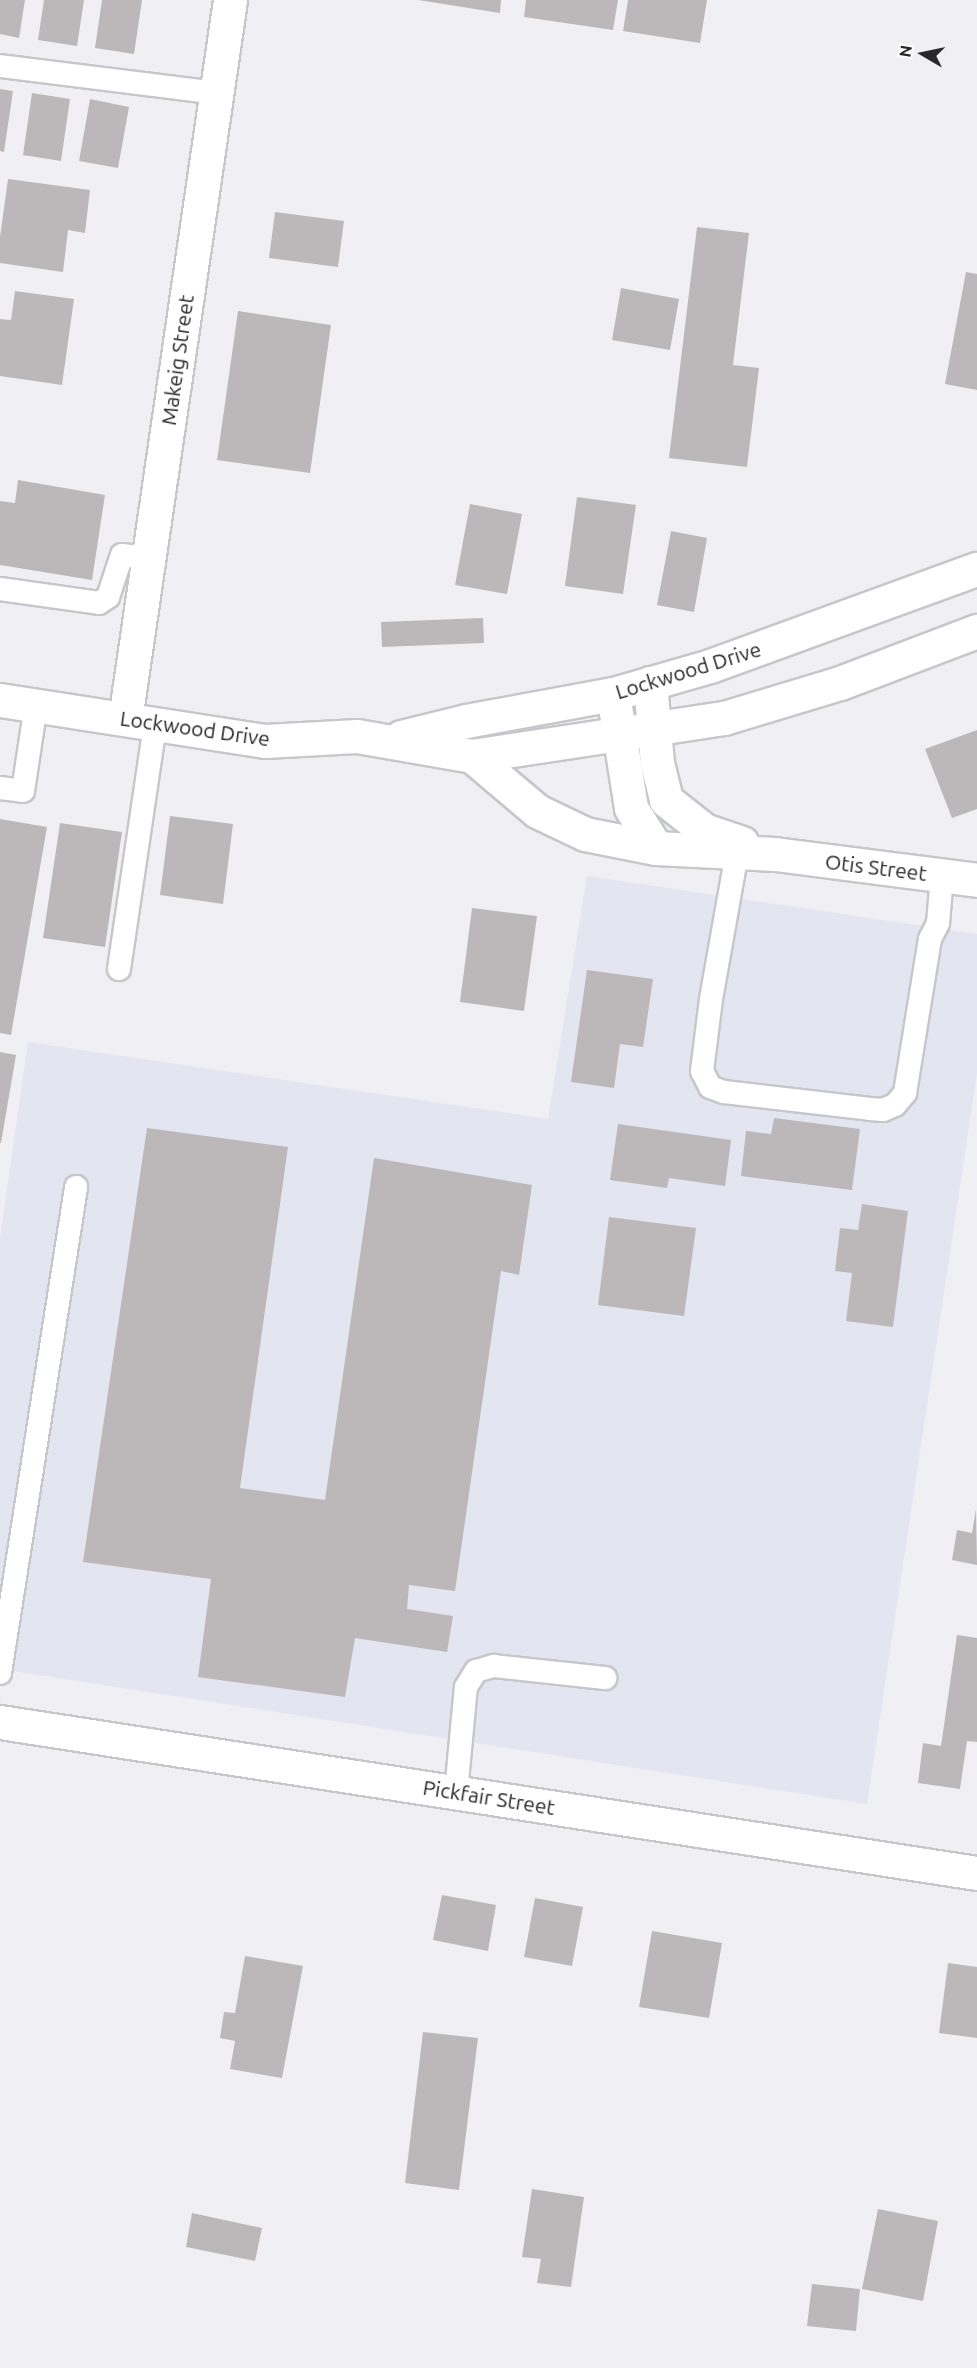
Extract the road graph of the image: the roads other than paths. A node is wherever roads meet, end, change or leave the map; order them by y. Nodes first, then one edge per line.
1 (230, 0) edge
2 (0, 66) edge
3 (217, 93) junction
4 (148, 558) junction
5 (977, 569) edge
6 (0, 589) edge
7 (977, 631) edge
8 (650, 683) junction
9 (613, 694) junction
10 (0, 700) edge
11 (36, 705) junction
12 (140, 722) junction
13 (654, 728) junction
14 (620, 734) junction
15 (390, 740) junction
16 (472, 756) junction
17 (0, 788) edge
18 (656, 848) junction
19 (737, 852) junction
20 (776, 854) junction
21 (942, 876) junction
22 (977, 880) edge
23 (119, 969) dead end
24 (76, 1188) dead end
25 (0, 1673) edge
26 (605, 1678) dead end
27 (0, 1722) edge
28 (456, 1792) junction
29 (977, 1872) edge

1 - 3 street, Makeig Street
2 - 3 lane
3 - 4 street, Makeig Street
4 - 6 lane
4 - 12 street, Makeig Street
5 - 8 street, Lockwood Drive
7 - 13 street, Lockwood Drive
8 - 9 street, Lockwood Drive
8 - 13 street, Otis Street
9 - 14 street
9 - 15 street, Lockwood Drive
10 - 11 street, Lockwood Drive
11 - 12 street, Lockwood Drive
11 - 17 lane
12 - 15 street, Lockwood Drive
12 - 23 lane
13 - 14 street, Lockwood Drive
13 - 20 street, Otis Street
14 - 16 street, Lockwood Drive
14 - 18 street
15 - 16 street, Lockwood Drive
16 - 18 street, Otis Street
18 - 19 street, Otis Street
19 - 20 street, Otis Street
19 - 21 lane
20 - 21 street, Otis Street
21 - 22 street, Otis Street
24 - 25 lane
26 - 28 lane
27 - 28 street, Pickfair Street
28 - 29 street, Pickfair Street

